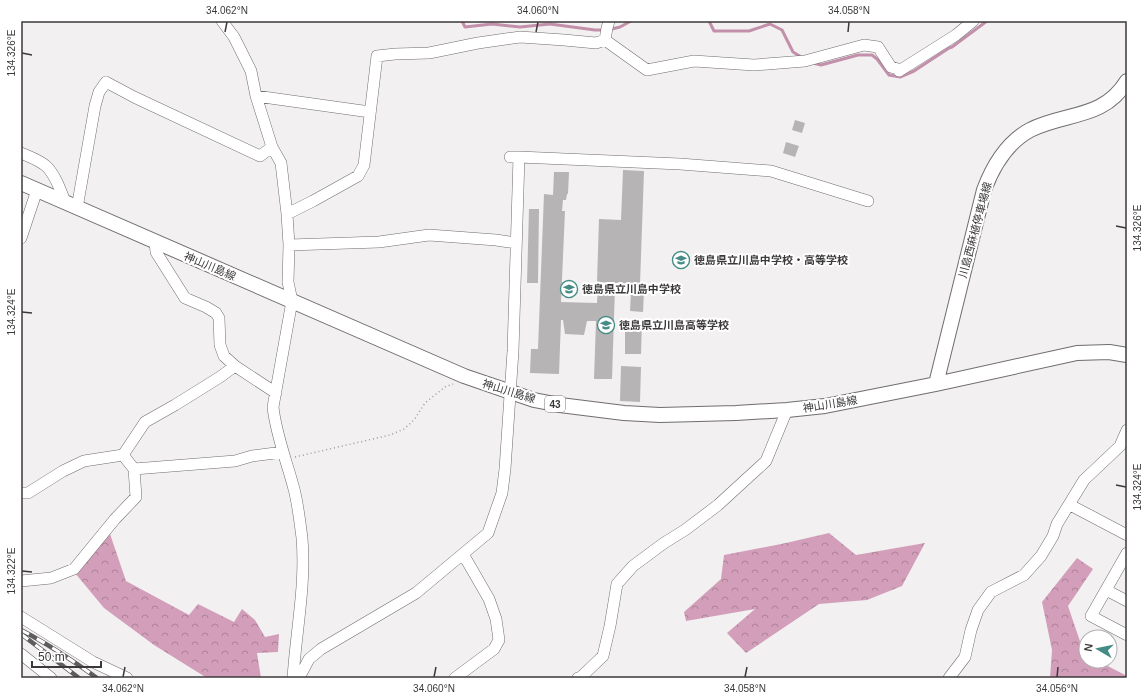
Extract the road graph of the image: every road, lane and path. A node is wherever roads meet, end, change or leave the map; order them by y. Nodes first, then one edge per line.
1 (222, 21) edge
2 (973, 21) edge
3 (607, 31) edge
4 (1127, 81) edge
5 (256, 96) junction
6 (370, 112) junction
7 (272, 147) junction
8 (21, 153) edge
9 (21, 183) edge
10 (37, 190) junction
11 (868, 201) dead end
12 (71, 205) junction
13 (287, 214) junction
14 (21, 238) edge
15 (155, 242) junction
16 (516, 243) junction
17 (289, 245) junction
18 (292, 300) junction
19 (1127, 355) edge
20 (235, 366) junction
21 (464, 376) junction
22 (936, 384) junction
23 (510, 392) junction
24 (276, 393) junction
25 (787, 410) junction
26 (1127, 430) edge
27 (123, 455) junction
28 (285, 456) junction
29 (134, 469) junction
30 (21, 493) edge
31 (1070, 504) junction
32 (1127, 535) edge
33 (1127, 552) edge
34 (463, 554) junction
35 (21, 581) edge
36 (1106, 590) junction
37 (1127, 601) edge
38 (21, 617) edge
39 (1127, 635) edge
40 (21, 654) edge
41 (51, 678) edge
42 (127, 678) edge
43 (294, 678) edge
44 (299, 678) edge
45 (455, 678) edge
46 (578, 678) edge
47 (949, 678) edge

1 - 5 street
2 - 3 street
3 - 6 street
4 - 22 main road, 川島西麻植停車場線
5 - 6 street
5 - 7 street
6 - 13 street
7 - 12 street
7 - 13 street
8 - 12 street
9 - 10 main road, 神山川島線 / 43
10 - 12 main road, 神山川島線 / 43
10 - 14 street
11 - 16 street
12 - 15 main road, 神山川島線 / 43
13 - 17 street
15 - 18 main road, 神山川島線 / 43
15 - 20 street
16 - 17 street
16 - 23 street
17 - 18 street
18 - 21 main road, 神山川島線 / 43
18 - 24 street
19 - 22 main road, 神山川島線 / 43
20 - 24 street
20 - 27 street
21 - 23 main road, 神山川島線 / 43
21 - 28 path
22 - 25 main road, 神山川島線 / 43
23 - 25 main road, 神山川島線 / 43
23 - 34 street
24 - 28 street
25 - 46 street
26 - 31 street
27 - 29 street
27 - 30 street
28 - 29 street
28 - 43 street
29 - 35 street
31 - 32 street
31 - 47 street
33 - 36 street
34 - 44 street
34 - 45 street
36 - 37 street
36 - 39 street
38 - 42 street
40 - 41 street

